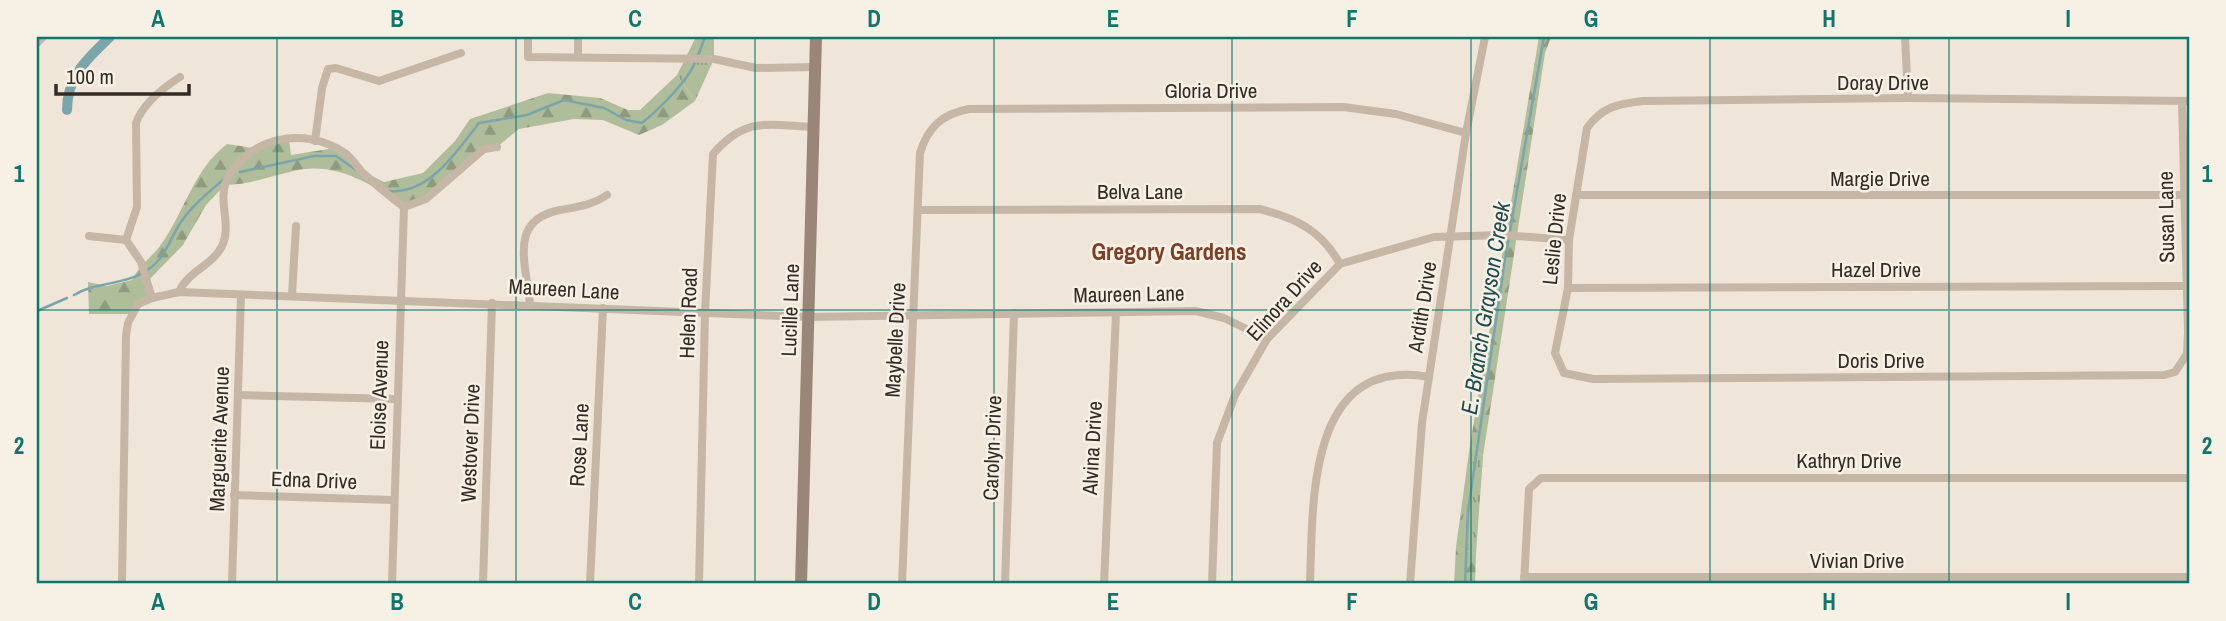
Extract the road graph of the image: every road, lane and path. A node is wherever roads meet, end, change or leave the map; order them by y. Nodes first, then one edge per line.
1 (43, 37) edge
2 (528, 37) edge
3 (579, 37) edge
4 (816, 37) edge
5 (1485, 37) edge
6 (1905, 37) edge
7 (37, 43) edge
8 (461, 53) dead end
9 (578, 57) junction
10 (816, 67) junction
11 (180, 77) dead end
12 (1908, 98) junction
13 (2186, 101) edge
14 (953, 112) joint
15 (814, 127) junction
16 (1587, 128) joint
17 (1466, 133) junction
18 (314, 141) junction
19 (497, 146) dead end
20 (607, 195) dead end
21 (1576, 195) junction
22 (2184, 195) junction
23 (404, 207) junction
24 (919, 210) junction
25 (296, 226) dead end
26 (89, 236) dead end
27 (1451, 236) junction
28 (126, 240) junction
29 (1569, 240) junction
30 (1340, 264) junction
31 (2185, 286) junction
32 (1568, 288) junction
33 (179, 292) junction
34 (241, 295) junction
35 (292, 295) junction
36 (152, 298) junction
37 (399, 300) junction
38 (492, 303) junction
39 (530, 304) junction
40 (603, 308) junction
41 (705, 313) junction
42 (914, 313) junction
43 (1014, 313) junction
44 (1116, 313) junction
45 (809, 317) junction
46 (2188, 332) edge
47 (1267, 339) junction
48 (1555, 354) joint
49 (1429, 377) junction
50 (239, 395) junction
51 (395, 399) junction
52 (2189, 478) edge
53 (234, 495) junction
54 (393, 500) junction
55 (2189, 577) edge
56 (1524, 581) edge
57 (2048, 581) edge
58 (122, 584) edge
59 (232, 584) edge
60 (392, 584) edge
61 (483, 584) edge
62 (590, 584) edge
63 (699, 584) edge
64 (801, 584) edge
65 (902, 584) edge
66 (1005, 584) edge
67 (1104, 584) edge
68 (1212, 584) edge
69 (1310, 584) edge
70 (1410, 584) edge

1 - 7 street
2 - 9 street
3 - 9 street
4 - 10 street, Lucille Lane
5 - 17 street, Ardith Drive
6 - 12 street
8 - 18 street
9 - 10 street
10 - 15 street, Lucille Lane
11 - 28 street
12 - 13 street, Doray Drive
12 - 16 street, Doray Drive
13 - 22 street, Susan Lane
14 - 17 street, Gloria Drive
14 - 24 street, Maybelle Drive
15 - 41 street, Helen Road
15 - 45 street, Lucille Lane
16 - 21 street, Leslie Drive
17 - 27 street, Ardith Drive
18 - 23 street
18 - 33 street
19 - 23 street
20 - 39 street
21 - 22 street, Margie Drive
21 - 29 street, Leslie Drive
22 - 31 street, Susan Lane
23 - 37 street, Eloise Avenue
24 - 30 street, Belva Lane
24 - 42 street, Maybelle Drive
25 - 35 street
26 - 28 street
27 - 29 street, Elinora Drive
27 - 30 street, Elinora Drive
27 - 49 street, Ardith Drive
28 - 36 street
29 - 32 street, Leslie Drive
30 - 47 street, Elinora Drive
31 - 32 street, Hazel Drive
31 - 46 street, Susan Lane
32 - 48 street, Leslie Drive
33 - 34 street, Maureen Lane
33 - 36 street, Maureen Lane
34 - 35 street, Maureen Lane
34 - 50 street, Marguerite Avenue
35 - 37 street, Maureen Lane
36 - 58 street
37 - 38 street, Maureen Lane
37 - 51 street, Eloise Avenue
38 - 39 street, Maureen Lane
38 - 61 street, Westover Drive
39 - 40 street, Maureen Lane
40 - 41 street, Maureen Lane
40 - 62 street, Rose Lane
41 - 45 street, Maureen Lane
41 - 63 street, Helen Road
42 - 43 street, Maureen Lane
42 - 45 street, Maureen Lane
42 - 65 street, Maybelle Drive
43 - 44 street, Maureen Lane
43 - 66 street, Carolyn Drive
44 - 47 street, Maureen Lane
44 - 67 street, Alvina Drive
45 - 64 street, Lucille Lane
46 - 48 street, Doris Drive
47 - 68 street, Elinora Drive
49 - 69 street
49 - 70 street, Ardith Drive
50 - 51 street
50 - 53 street, Marguerite Avenue
51 - 54 street, Eloise Avenue
52 - 56 street, Kathryn Drive
53 - 54 street, Edna Drive
53 - 59 street, Marguerite Avenue
54 - 60 street, Eloise Avenue
55 - 57 street, Vivian Drive
56 - 57 street, Vivian Drive

